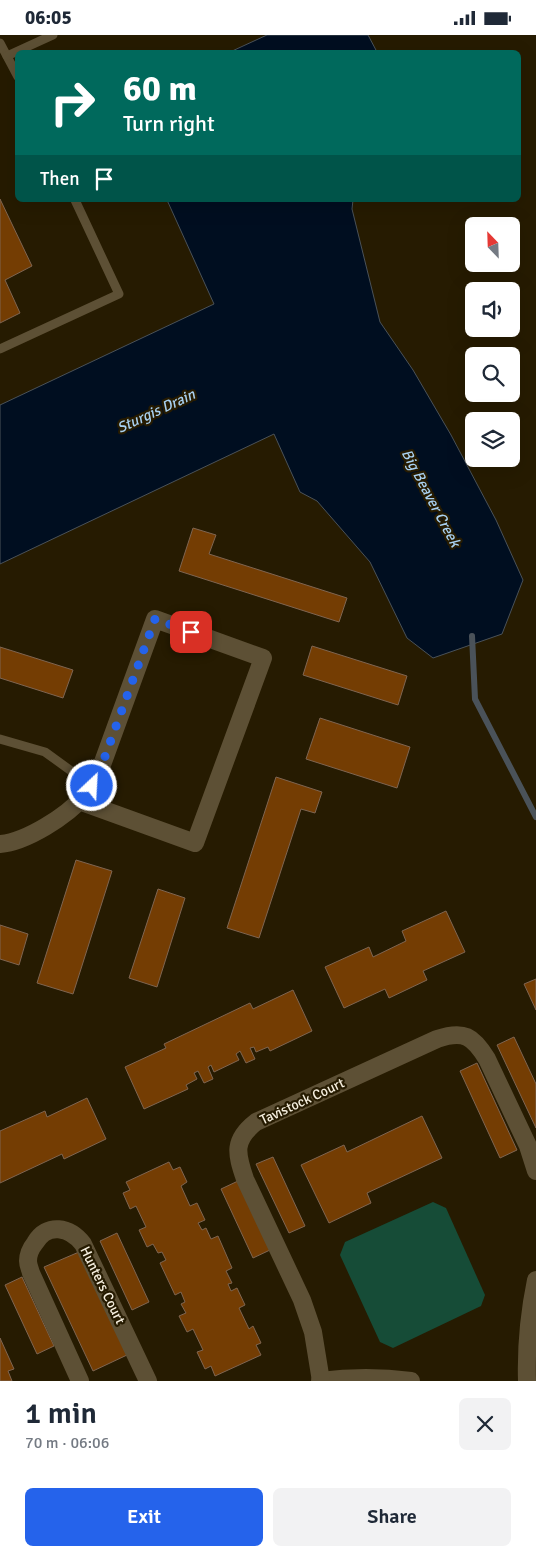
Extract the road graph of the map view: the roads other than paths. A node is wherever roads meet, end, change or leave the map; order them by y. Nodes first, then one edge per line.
1 (53, 35) edge
2 (0, 43) edge
3 (20, 50) edge
4 (15, 52) edge
5 (7, 56) junction
6 (15, 71) edge
7 (76, 202) edge
8 (0, 349) edge
9 (0, 739) edge
10 (92, 786) junction
11 (79, 801) junction
12 (0, 844) edge
13 (536, 1171) edge
14 (536, 1280) edge
15 (364, 1379) edge
16 (80, 1381) edge
17 (148, 1381) edge
18 (321, 1381) edge
19 (411, 1381) edge
20 (527, 1381) edge

1 - 3 lane
2 - 5 lane
4 - 5 lane
5 - 6 lane
7 - 8 lane
9 - 10 lane
10 - 11 street
10 - 11 street
11 - 12 street
13 - 18 street, Tavistock Court
14 - 20 street
15 - 18 street
15 - 19 street
16 - 17 street, Hunters Court

